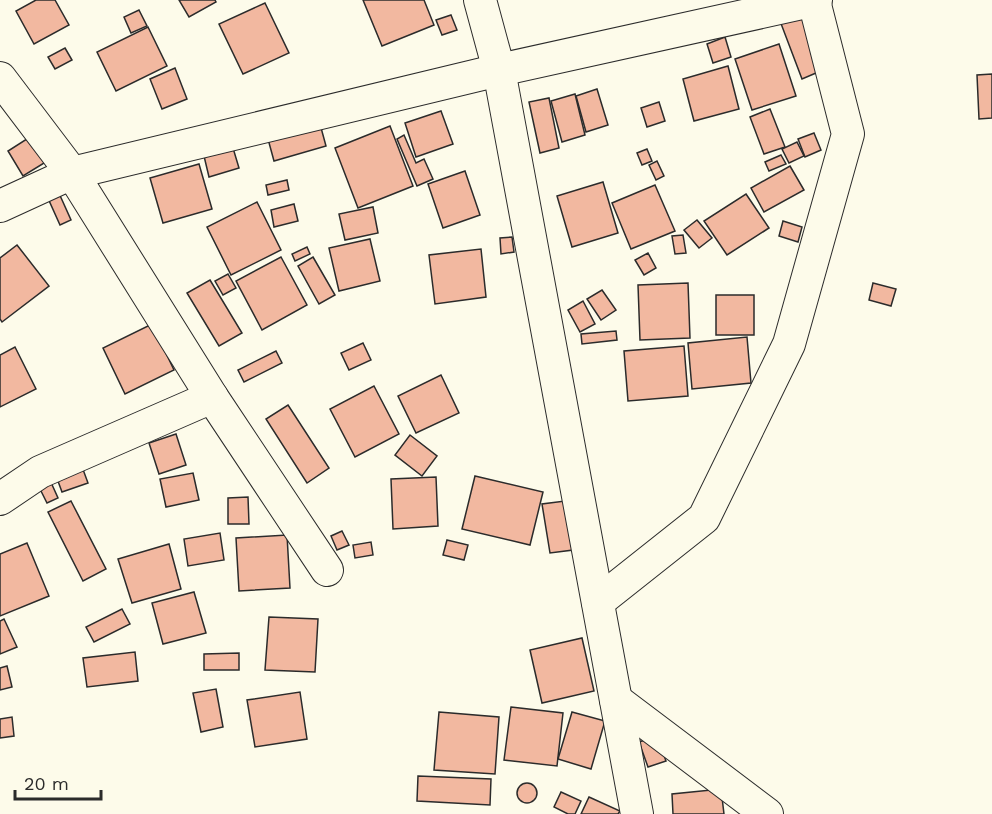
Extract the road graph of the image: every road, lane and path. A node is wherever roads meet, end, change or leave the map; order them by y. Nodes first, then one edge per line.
1 (480, 0) edge
2 (815, 0) edge
3 (499, 69) junction
4 (0, 78) edge
5 (72, 173) junction
6 (0, 206) edge
7 (212, 397) junction
8 (0, 499) edge
9 (327, 570) dead end
10 (598, 603) junction
11 (616, 700) junction
12 (637, 814) edge
13 (767, 814) edge

1 - 3 street
2 - 3 street
2 - 10 street
3 - 5 street
3 - 10 street
4 - 5 street
5 - 6 street
5 - 7 street
7 - 8 street
7 - 9 street
10 - 11 street
11 - 12 street
11 - 13 street

